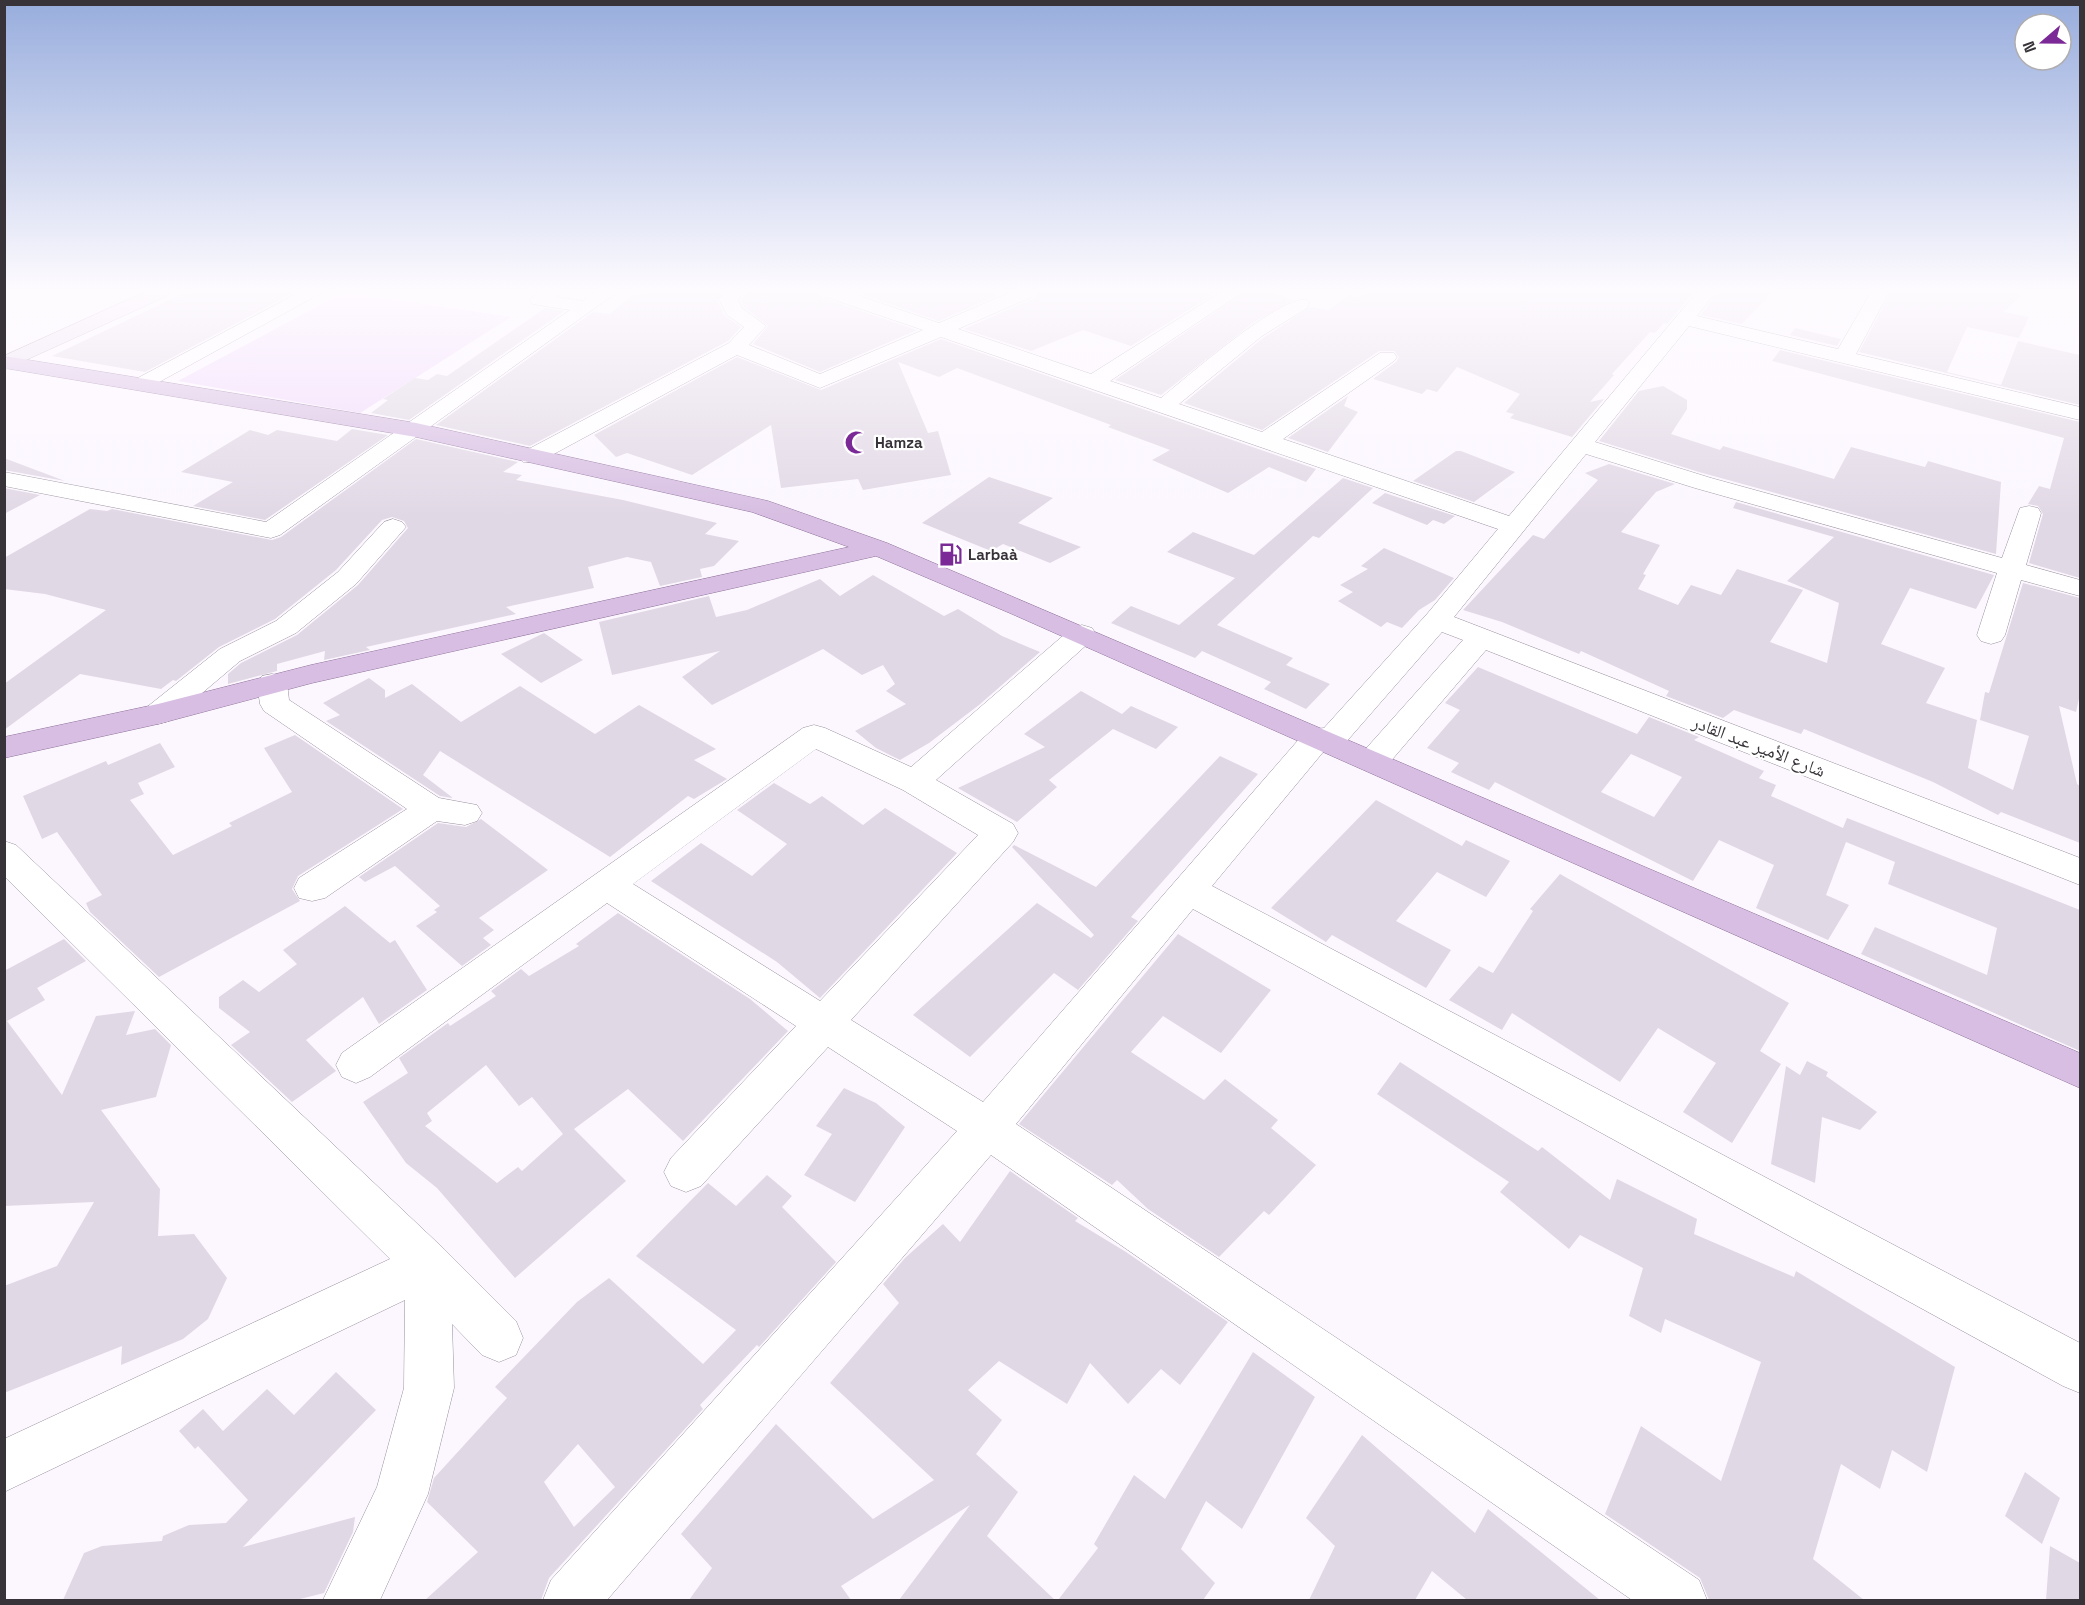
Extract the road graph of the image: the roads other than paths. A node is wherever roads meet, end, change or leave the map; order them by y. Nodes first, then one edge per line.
1 (33, 367) edge
2 (173, 367) edge
3 (504, 367) edge
4 (699, 367) edge
5 (784, 367) edge
6 (855, 367) edge
7 (1049, 367) edge
8 (1117, 367) edge
9 (1212, 367) edge
10 (1373, 367) edge
11 (1645, 367) edge
12 (1886, 367) edge
13 (1093, 382) junction
14 (143, 383) junction
15 (1164, 406) junction
16 (2080, 413) edge
17 (416, 430) junction
18 (1265, 441) junction
19 (1581, 445) junction
20 (531, 457) junction
21 (4, 479) edge
22 (2029, 513) dead end
23 (1514, 526) junction
24 (393, 527) dead end
25 (878, 548) junction
26 (2013, 568) junction
27 (2080, 588) edge
28 (1437, 620) junction
29 (1082, 634) junction
30 (1991, 635) dead end
31 (1482, 637) junction
32 (272, 683) junction
33 (158, 714) junction
34 (1324, 740) junction
35 (4, 748) edge
36 (1372, 761) junction
37 (914, 782) junction
38 (431, 809) junction
39 (465, 813) dead end
40 (4, 854) edge
41 (2080, 872) edge
42 (606, 884) junction
43 (312, 888) dead end
44 (1189, 890) junction
45 (823, 1024) junction
46 (356, 1065) dead end
47 (2080, 1071) edge
48 (987, 1128) junction
49 (686, 1172) dead end
50 (428, 1265) junction
51 (498, 1338) dead end
52 (2080, 1369) edge
53 (4, 1466) edge
54 (351, 1600) edge
55 (571, 1600) edge
56 (1679, 1600) edge

1 - 14 main road
2 - 14 street
3 - 17 street
4 - 20 street
5 - 6 street
7 - 13 street
8 - 13 street
9 - 15 street
10 - 18 street
11 - 19 street
12 - 16 street
13 - 15 street
14 - 17 main road
15 - 18 street
17 - 20 main road
17 - 21 street
18 - 23 street
19 - 23 street
19 - 26 street
20 - 25 main road
22 - 26 street
23 - 28 street
24 - 33 street
25 - 29 main road
25 - 32 main road
26 - 27 street
26 - 30 street
28 - 31 street, شارع الأمير عبد القادر
28 - 34 street
29 - 34 main road
29 - 37 street
31 - 36 street
31 - 41 street, شارع الأمير عبد القادر
32 - 33 main road
32 - 38 street
33 - 35 main road
34 - 36 main road
34 - 44 street
36 - 47 main road
37 - 42 street
37 - 45 street
38 - 39 street
38 - 43 street
40 - 50 street
42 - 45 street
42 - 46 street
44 - 48 street
44 - 52 street
45 - 48 street
45 - 49 street
48 - 55 street
48 - 56 street
50 - 51 street
50 - 53 street
50 - 54 street

